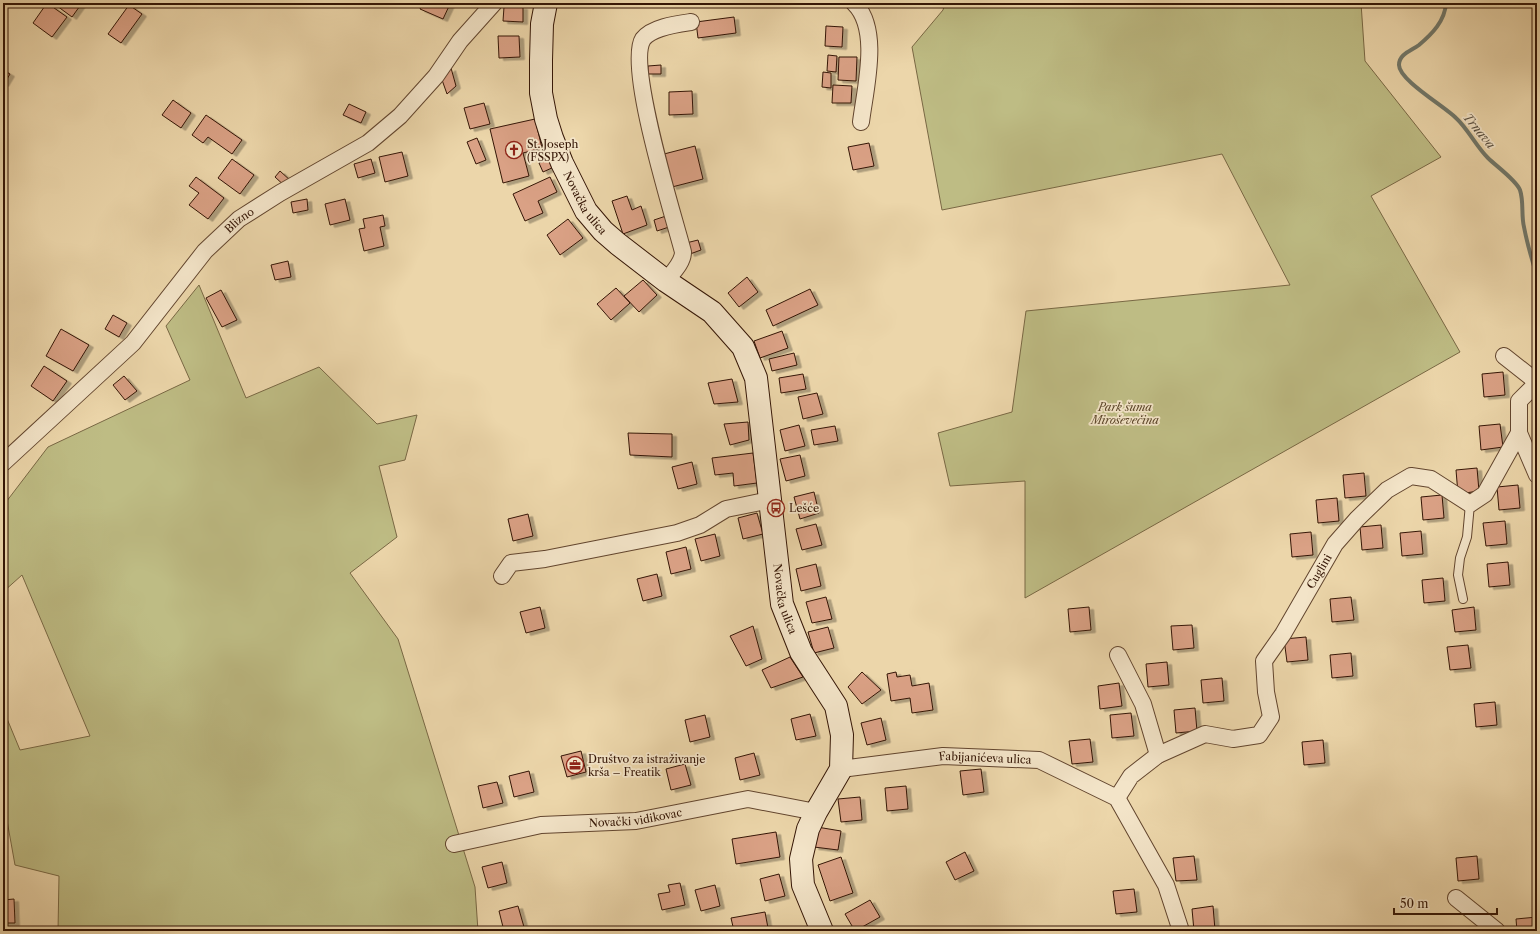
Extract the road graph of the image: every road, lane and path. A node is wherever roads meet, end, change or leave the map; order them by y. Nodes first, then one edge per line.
1 (494, 3) edge
2 (546, 3) edge
3 (854, 3) edge
4 (691, 22) dead end
5 (861, 122) dead end
6 (666, 281) junction
7 (1504, 356) dead end
8 (1537, 383) edge
9 (1520, 433) junction
10 (3, 463) edge
11 (1537, 475) edge
12 (770, 500) junction
13 (1470, 504) junction
14 (502, 576) dead end
15 (1463, 599) dead end
16 (1118, 655) dead end
17 (1158, 755) junction
18 (842, 769) junction
19 (1116, 798) junction
20 (816, 812) junction
21 (454, 844) dead end
22 (1456, 898) dead end
23 (822, 931) edge
24 (1181, 931) edge
25 (1497, 931) edge

1 - 10 street, Blizno
2 - 6 street, Novačka ulica
3 - 5 street
4 - 6 street
6 - 12 street, Novačka ulica
7 - 8 street
8 - 9 street
9 - 11 street
9 - 13 street
12 - 14 street
12 - 18 street, Novačka ulica
13 - 15 lane
13 - 17 street, Cuglini
16 - 17 street
17 - 19 street, Cuglini
18 - 19 street, Fabijanićeva ulica
18 - 20 street
19 - 24 street
20 - 21 street, Novački vidikovac
20 - 23 street
22 - 25 street

